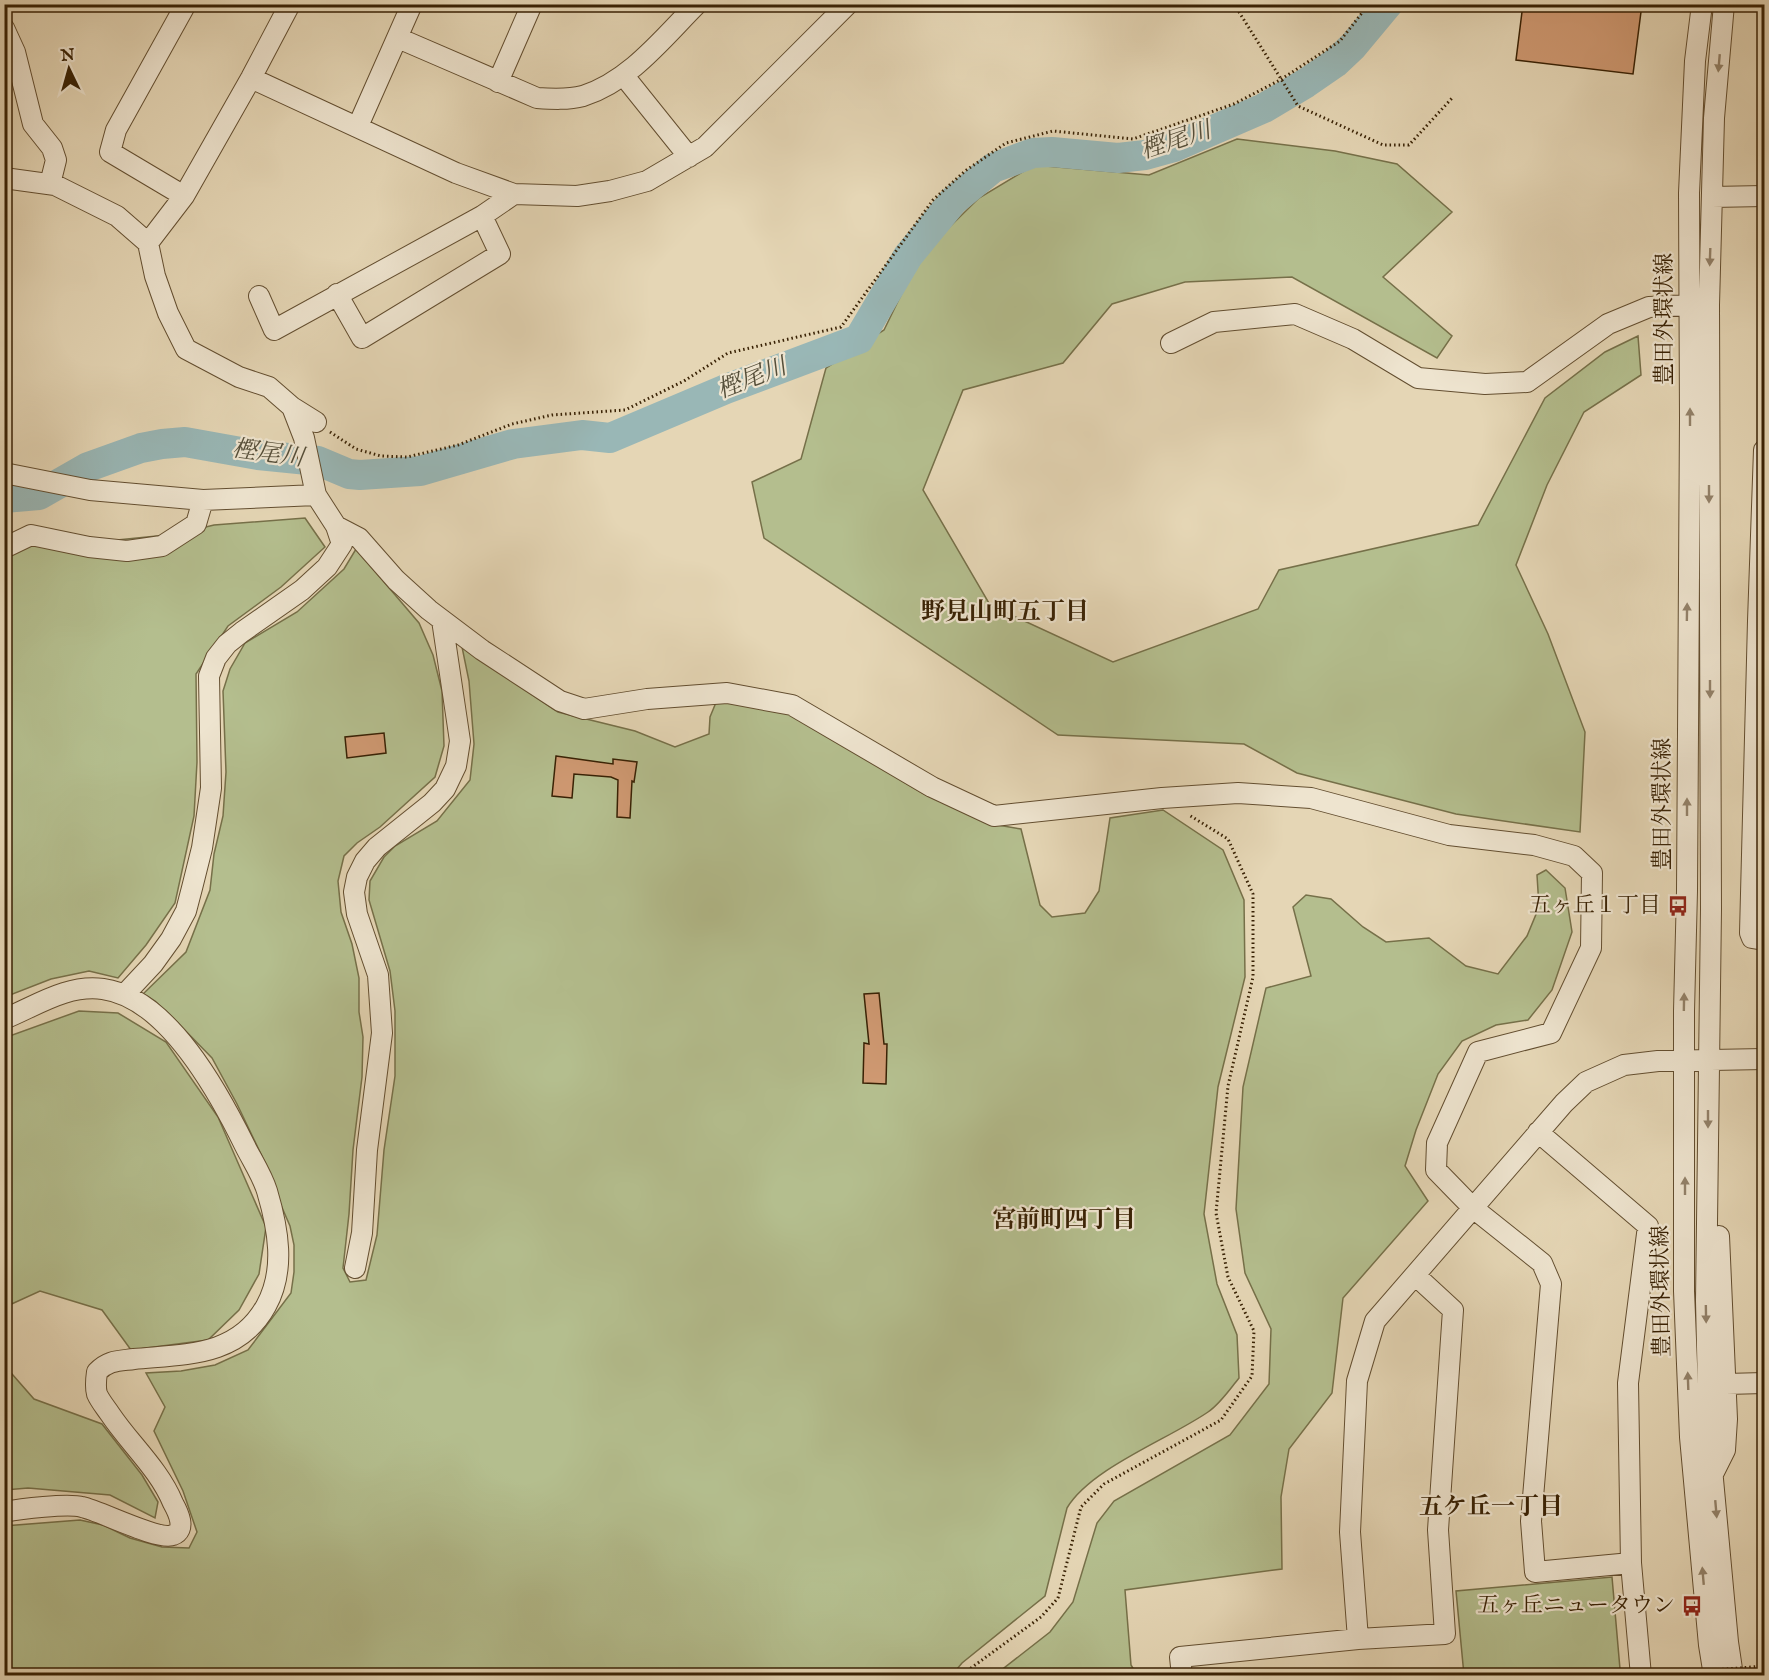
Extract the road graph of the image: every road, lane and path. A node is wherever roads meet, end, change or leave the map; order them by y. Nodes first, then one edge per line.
1 (186, 4) edge
2 (290, 4) edge
3 (412, 4) edge
4 (531, 4) edge
5 (696, 4) edge
6 (848, 4) edge
7 (1234, 4) edge
8 (1369, 4) edge
9 (1702, 4) edge
10 (1724, 4) edge
11 (4, 28) edge
12 (398, 38) junction
13 (624, 76) junction
14 (251, 78) junction
15 (1280, 80) junction
16 (498, 82) junction
17 (1453, 97) dead end
18 (358, 126) junction
19 (689, 157) junction
20 (4, 178) edge
21 (50, 184) junction
22 (513, 194) junction
23 (184, 196) junction
24 (1764, 196) edge
25 (1712, 197) junction
26 (482, 216) junction
27 (148, 243) junction
28 (338, 294) junction
29 (259, 297) dead end
30 (1689, 305) junction
31 (1171, 343) dead end
32 (292, 407) junction
33 (316, 422) joint
34 (1764, 450) edge
35 (4, 473) edge
36 (316, 495) junction
37 (203, 500) junction
38 (1763, 515) edge
39 (336, 525) junction
40 (4, 548) edge
41 (442, 620) junction
42 (1761, 621) edge
43 (1760, 728) edge
44 (1162, 798) junction
45 (1758, 836) edge
46 (1764, 940) edge
47 (124, 995) junction
48 (4, 1019) edge
49 (1764, 1059) edge
50 (1684, 1061) junction
51 (1708, 1061) junction
52 (1538, 1132) junction
53 (1707, 1200) junction
54 (1473, 1208) junction
55 (355, 1268) dead end
56 (1416, 1276) junction
57 (1764, 1383) edge
58 (1726, 1384) junction
59 (1713, 1476) junction
60 (4, 1512) edge
61 (1631, 1563) junction
62 (1358, 1640) junction
63 (1764, 1666) edge
64 (1664, 1674) edge
65 (966, 1676) edge
66 (1182, 1676) edge
67 (1641, 1676) edge
68 (1714, 1676) edge
69 (1733, 1676) edge

1 - 23 street
2 - 14 street
3 - 12 street
4 - 16 street
5 - 13 street
6 - 19 street
7 - 15 path
8 - 15 path
9 - 30 street, 豊田外環状線
10 -> 25 street, 豊田外環状線
11 - 21 street
12 - 16 street
12 - 18 street
13 - 16 street
13 - 19 street
14 - 18 street
14 - 23 street
15 - 17 path
15 - 33 path
18 - 22 street
19 - 22 street
20 - 21 street
21 - 27 street
22 - 26 street
23 - 27 street
24 - 25 street
25 -> 51 street, 豊田外環状線
26 - 28 street
26 - 28 street
27 - 32 street
28 - 29 street
30 - 31 street
50 -> 30 street, 豊田外環状線
32 - 33 street
32 - 36 street
34 - 38 street
35 - 37 street
36 - 37 street
36 - 39 street
37 - 40 street
38 - 42 street
39 - 41 street
39 - 47 street
41 - 44 street
41 - 55 street
42 - 43 street
43 - 45 street
44 - 54 street
44 - 65 path
45 - 46 street
47 - 48 street
47 - 60 street
49 - 51 street
50 - 51 street
50 - 52 street
68 -> 50 street, 豊田外環状線
51 -> 53 street, 豊田外環状線
52 - 54 street
52 - 61 street
53 - 58 street
53 -> 59 street, 豊田外環状線
54 - 56 street
54 - 61 street
56 - 62 street
56 - 62 street
57 - 58 street
58 - 59 street
59 -> 69 street, 豊田外環状線
61 - 67 street
62 - 66 street
63 - 64 path, bridge

